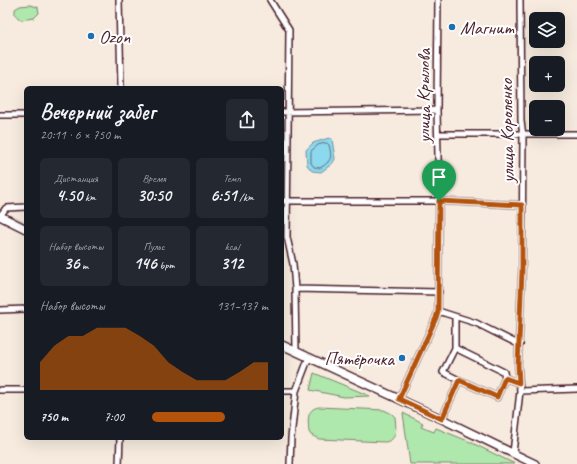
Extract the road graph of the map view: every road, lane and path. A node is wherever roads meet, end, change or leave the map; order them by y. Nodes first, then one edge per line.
1 (119, 0) edge
2 (270, 0) edge
3 (438, 0) edge
4 (520, 0) edge
5 (121, 86) edge
6 (437, 110) junction
7 (288, 111) junction
8 (284, 112) edge
9 (0, 115) edge
10 (24, 115) edge
11 (438, 134) junction
12 (577, 134) edge
13 (523, 135) junction
14 (284, 201) edge
15 (439, 201) junction
16 (522, 205) junction
17 (24, 207) edge
18 (0, 216) edge
19 (24, 228) edge
20 (295, 289) junction
21 (439, 292) junction
22 (24, 309) edge
23 (0, 310) edge
24 (438, 311) junction
25 (455, 317) junction
26 (520, 345) junction
27 (284, 346) edge
28 (455, 348) junction
29 (296, 352) junction
30 (309, 357) junction
31 (505, 378) junction
32 (459, 380) junction
33 (519, 383) junction
34 (577, 389) edge
35 (0, 390) edge
36 (24, 390) edge
37 (284, 391) edge
38 (296, 391) junction
39 (520, 391) junction
40 (399, 399) junction
41 (442, 419) junction
42 (120, 440) edge
43 (513, 453) junction
44 (119, 464) edge
45 (290, 464) edge
46 (535, 464) edge

1 - 5 street
2 - 7 street
3 - 6 street, улица Крылова
4 - 13 street, улица Короленко
6 - 7 street
6 - 11 street, улица Крылова
7 - 8 street
7 - 14 street
9 - 10 street
11 - 13 street
11 - 15 street, улица Крылова
12 - 13 street
13 - 16 street, улица Короленко
14 - 15 street
14 - 20 street
15 - 16 street
15 - 21 street, улица Крылова
16 - 26 street, улица Короленко
17 - 18 street
18 - 19 main road
20 - 21 street
20 - 29 street
21 - 24 street, улица Крылова
22 - 23 street
24 - 25 street
24 - 40 street, улица Крылова
25 - 26 street
25 - 28 street
26 - 33 street, улица Короленко
27 - 29 main road
28 - 31 street
28 - 32 street
29 - 30 main road
30 - 38 street
30 - 40 main road
31 - 32 street
31 - 33 street
32 - 41 street
33 - 39 street, улица Короленко
34 - 39 street
35 - 36 street
37 - 38 street
38 - 45 street
39 - 43 street, улица Короленко
40 - 41 main road
41 - 43 main road
42 - 44 street
43 - 46 main road

